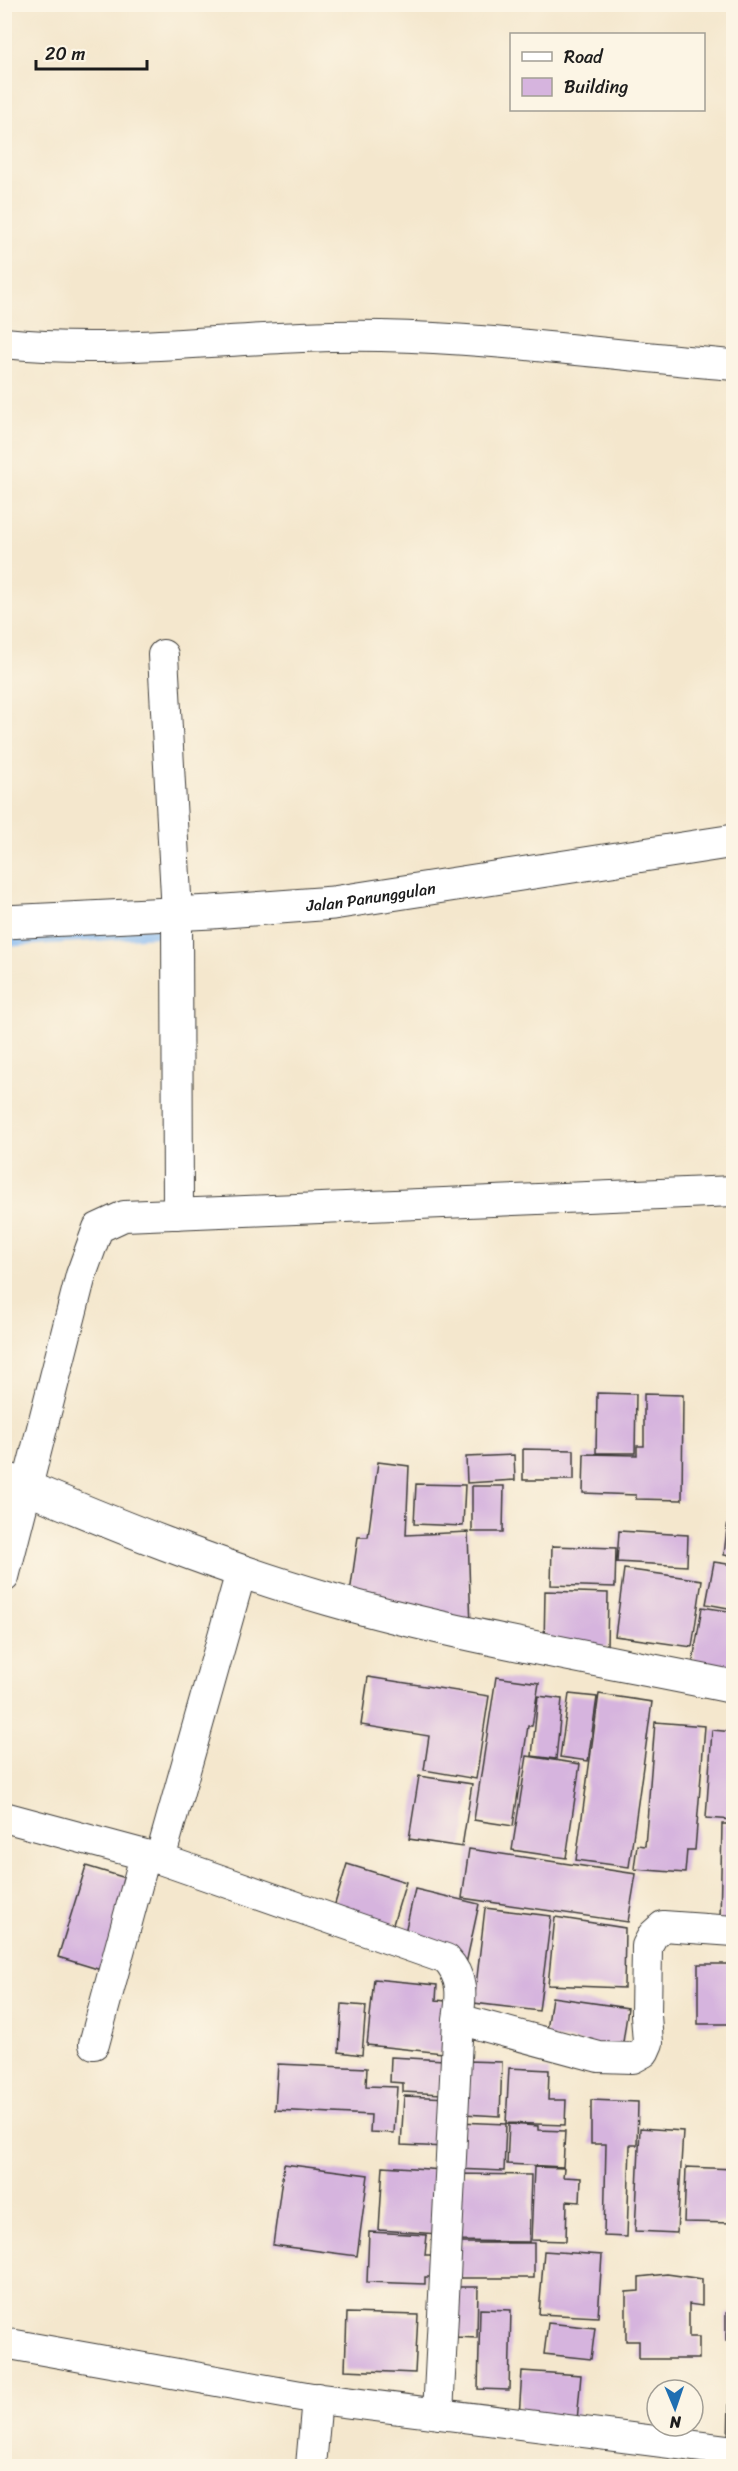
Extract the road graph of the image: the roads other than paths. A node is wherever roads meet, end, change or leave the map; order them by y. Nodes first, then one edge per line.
1 (4, 343) edge
2 (734, 365) edge
3 (163, 655) dead end
4 (734, 841) edge
5 (177, 914) junction
6 (4, 922) edge
7 (734, 1191) edge
8 (178, 1214) junction
9 (16, 1483) edge
10 (241, 1572) junction
11 (4, 1576) edge
12 (734, 1687) edge
13 (4, 1817) edge
14 (152, 1858) junction
15 (734, 1931) edge
16 (458, 2019) junction
17 (94, 2044) dead end
18 (4, 2343) edge
19 (317, 2398) junction
20 (438, 2414) junction
21 (734, 2451) edge
22 (311, 2466) edge

1 - 2 street
3 - 5 street
4 - 5 main road, Jalan Panunggulan
5 - 6 main road, Jalan Panunggulan
5 - 8 street
7 - 8 street
8 - 9 street
9 - 10 main road
9 - 11 street
10 - 12 main road
10 - 14 street
13 - 14 street
14 - 16 street
14 - 17 street
15 - 16 street
16 - 20 street
18 - 19 street
19 - 20 street
19 - 22 street
20 - 21 street

